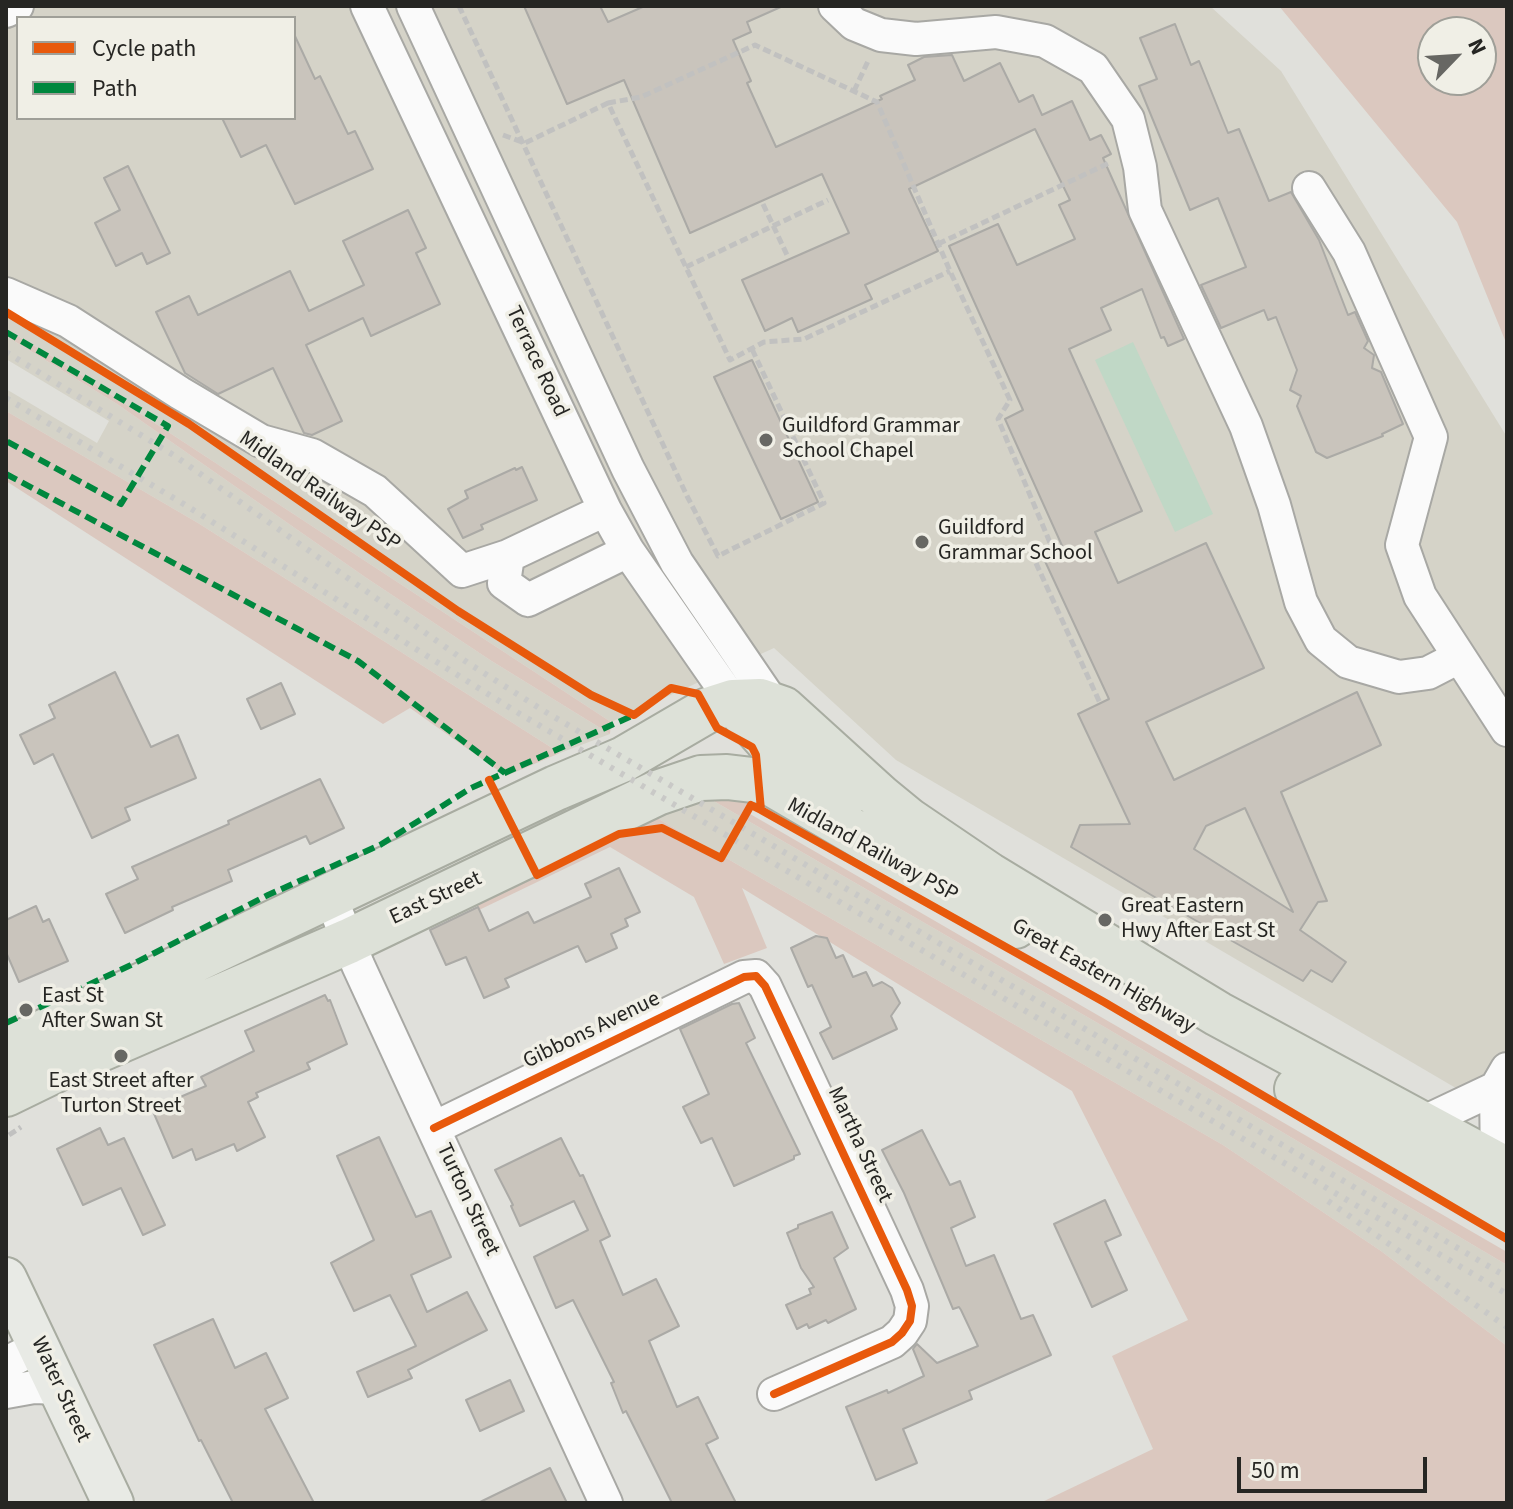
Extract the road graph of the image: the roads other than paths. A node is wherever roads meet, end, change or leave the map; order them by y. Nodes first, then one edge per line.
1 (17, 6) edge
2 (367, 6) edge
3 (413, 6) edge
4 (835, 6) edge
5 (6, 11) edge
6 (1309, 188) dead end
7 (6, 294) edge
8 (605, 510) junction
9 (628, 551) junction
10 (508, 556) junction
11 (1459, 657) junction
12 (753, 703) junction
13 (1507, 730) edge
14 (867, 837) junction
15 (330, 896) junction
16 (349, 941) junction
17 (765, 986) joint
18 (6, 1050) edge
19 (1502, 1079) edge
20 (7, 1119) edge
21 (1422, 1123) junction
22 (434, 1128) junction
23 (1502, 1168) edge
24 (1507, 1211) edge
25 (6, 1278) edge
26 (23, 1354) edge
27 (60, 1388) junction
28 (6, 1392) edge
29 (774, 1394) dead end
30 (113, 1503) edge
31 (606, 1503) edge

1 - 5 street
2 - 8 street, Terrace Road
3 - 12 street, Terrace Road
4 - 11 street
6 - 11 street
7 - 10 street
8 - 9 street, Terrace Road
8 - 10 street
9 - 10 street
9 - 12 street, Terrace Road
11 - 13 street
12 - 14 highway
12 - 15 highway
12 - 21 highway, Great Eastern Highway
14 - 16 highway, East Street
14 - 24 highway, Great Eastern Highway
15 - 16 street, Turton Street
15 - 18 highway
16 - 20 highway, East Street
16 - 22 street, Turton Street
17 - 22 street, Gibbons Avenue
17 - 29 street, Martha Street
19 - 21 street
19 - 23 street
21 - 23 highway, Great Eastern Highway
22 - 31 street, Turton Street
25 - 26 main road, Water Street
26 - 27 main road, Water Street
27 - 28 street
27 - 30 main road, Water Street

